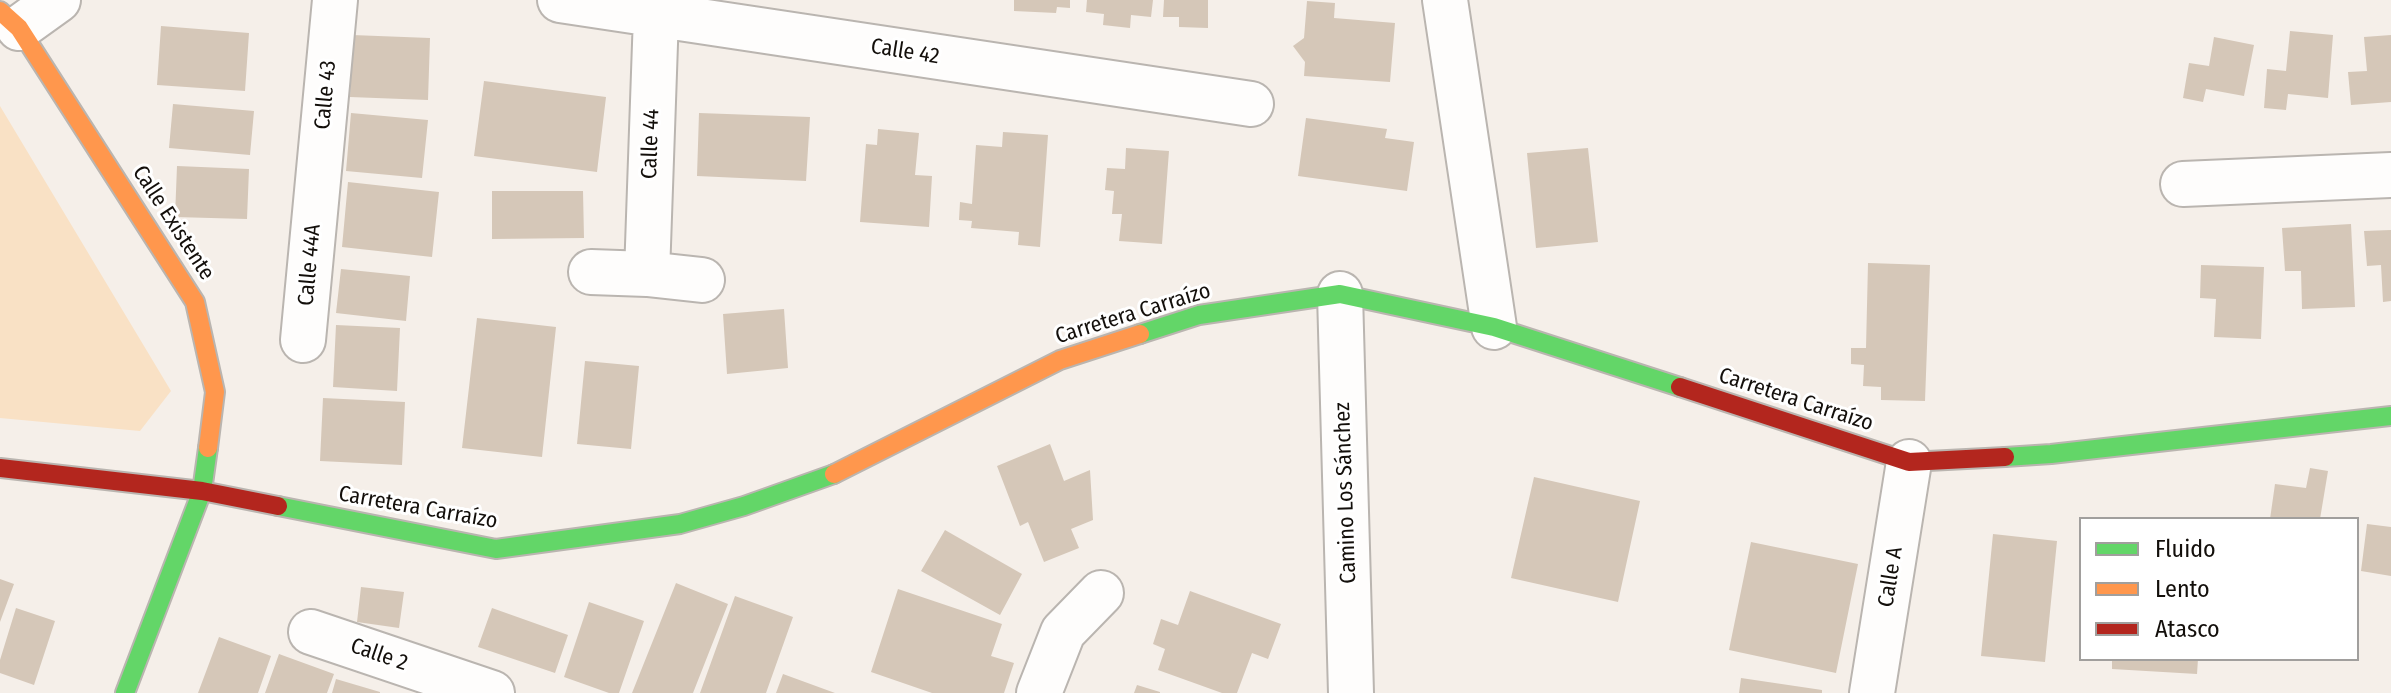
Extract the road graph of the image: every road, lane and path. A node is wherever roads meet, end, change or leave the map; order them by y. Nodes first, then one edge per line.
1 (58, 0) edge
2 (335, 0) edge
3 (560, 0) edge
4 (1445, 0) edge
5 (656, 15) junction
6 (10, 20) edge
7 (1251, 104) dead end
8 (2391, 175) edge
9 (2183, 184) dead end
10 (317, 190) joint
11 (591, 272) dead end
12 (647, 274) junction
13 (702, 280) dead end
14 (1340, 294) junction
15 (1494, 327) junction
16 (303, 340) dead end
17 (2391, 416) edge
18 (1909, 462) junction
19 (0, 468) edge
20 (202, 491) junction
21 (1101, 593) dead end
22 (311, 632) dead end
23 (125, 693) edge
24 (492, 693) edge
25 (1039, 693) edge
26 (1351, 693) edge
27 (1872, 693) edge

1 - 6 street
2 - 10 street, Calle 43
3 - 5 street, Calle 42
4 - 15 street
5 - 7 street, Calle 42
5 - 12 street, Calle 44
6 - 20 street, Calle Existente
8 - 9 street
10 - 16 street, Calle 44A
11 - 12 street
12 - 13 street
14 - 15 street, Carretera Carraízo
14 - 20 street, Carretera Carraízo
14 - 26 street, Camino Los Sánchez
15 - 18 street, Carretera Carraízo
17 - 18 street, Carretera Carraízo
18 - 27 street, Calle A
19 - 20 street, Carretera Carraízo
20 - 23 street, Calle Existente
21 - 25 street
22 - 24 street, Calle 2

